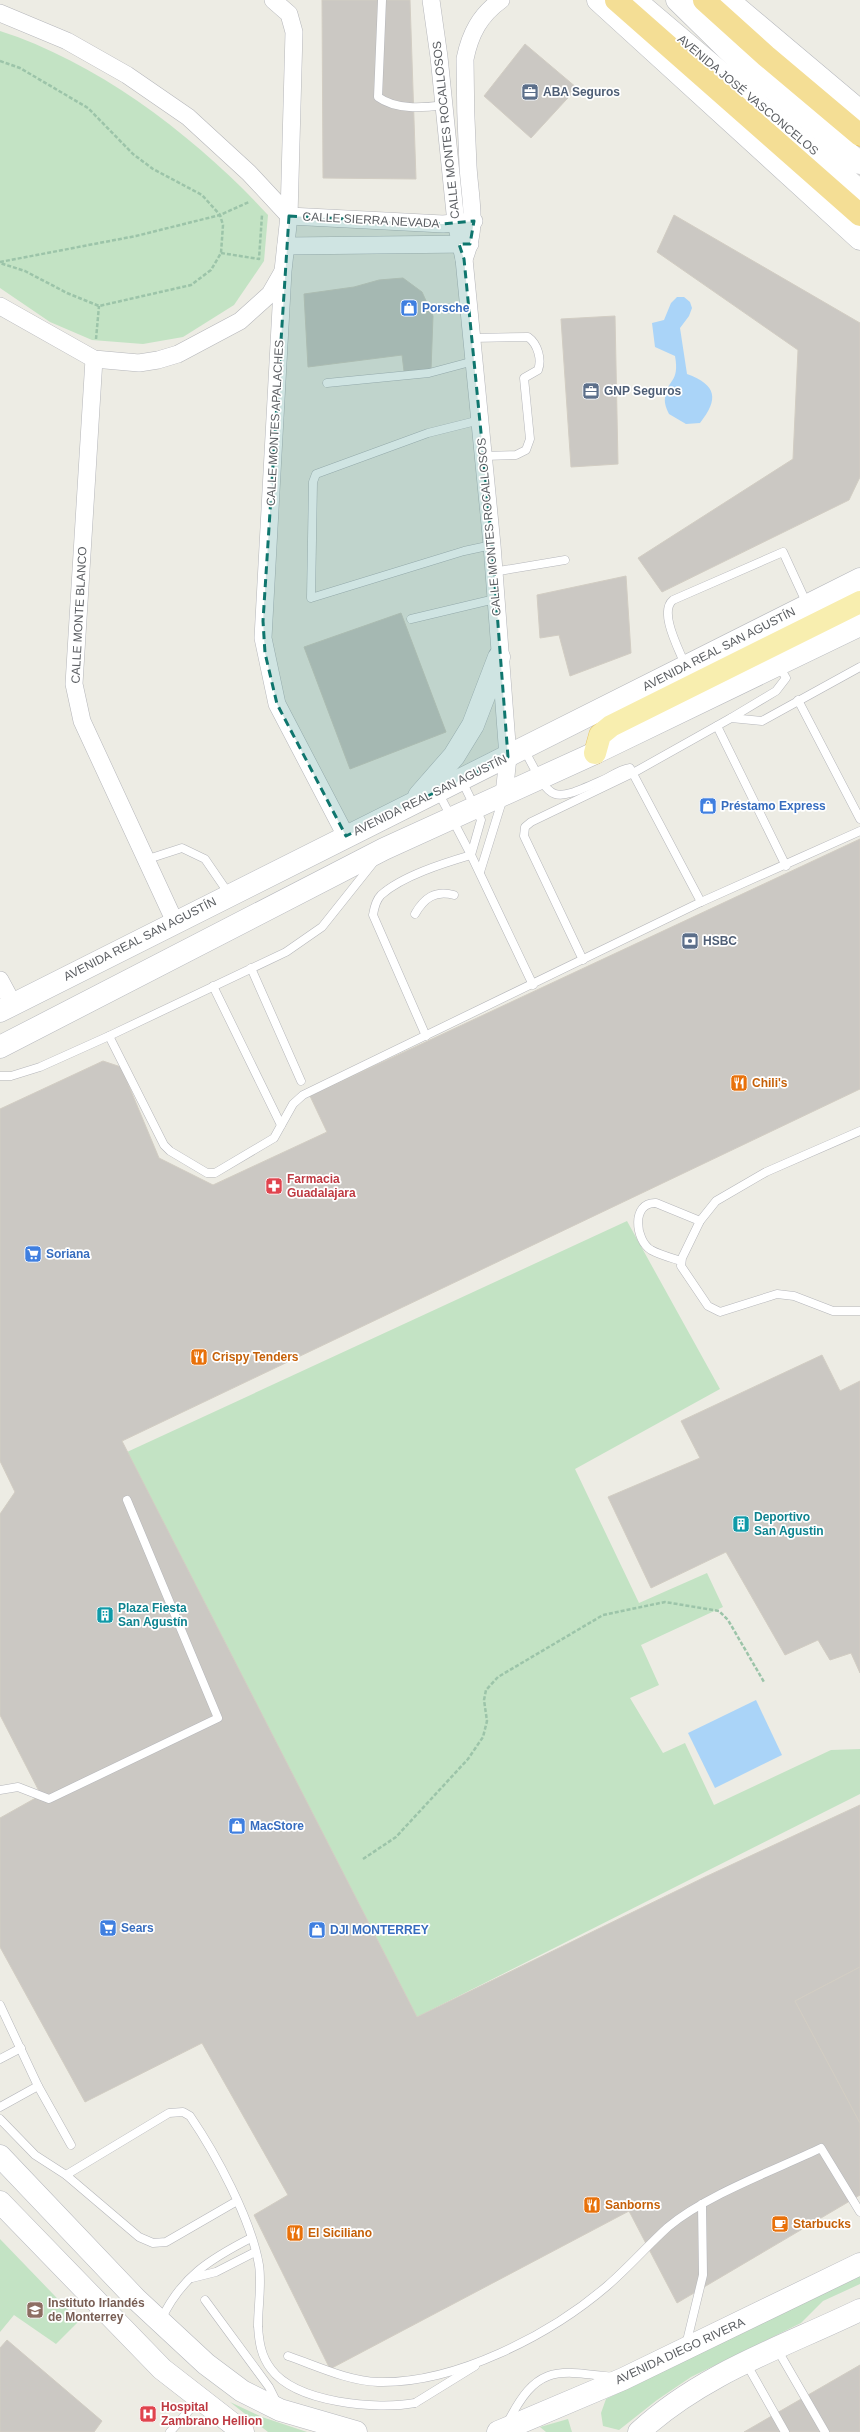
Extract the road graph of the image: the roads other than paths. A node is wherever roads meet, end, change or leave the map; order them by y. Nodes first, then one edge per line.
1 (273, 0) edge
2 (382, 0) edge
3 (431, 0) edge
4 (501, 0) edge
5 (585, 0) edge
6 (635, 0) edge
7 (677, 0) edge
8 (704, 0) edge
9 (728, 0) edge
10 (606, 2) edge
11 (0, 13) edge
12 (444, 105) junction
13 (860, 111) edge
14 (860, 135) edge
15 (860, 163) edge
16 (860, 191) edge
17 (860, 215) edge
18 (289, 216) junction
19 (474, 221) junction
20 (456, 223) junction
21 (860, 239) edge
22 (286, 246) junction
23 (464, 249) junction
24 (284, 271) junction
25 (0, 306) edge
26 (472, 338) junction
27 (94, 359) junction
28 (474, 361) junction
29 (327, 383) dead end
30 (480, 420) junction
31 (483, 456) junction
32 (492, 545) junction
33 (565, 560) dead end
34 (493, 572) junction
35 (860, 579) edge
36 (495, 599) junction
37 (860, 602) edge
38 (807, 605) junction
39 (411, 619) dead end
40 (860, 625) edge
41 (499, 657) junction
42 (779, 665) junction
43 (686, 666) junction
44 (860, 667) edge
45 (798, 700) junction
46 (731, 718) junction
47 (717, 726) junction
48 (516, 752) junction
49 (595, 753) junction
50 (633, 773) junction
51 (539, 777) junction
52 (462, 781) junction
53 (438, 791) junction
54 (504, 795) junction
55 (412, 804) junction
56 (475, 808) junction
57 (453, 818) junction
58 (860, 819) edge
59 (860, 831) edge
60 (346, 836) junction
61 (384, 849) junction
62 (471, 855) junction
63 (145, 860) junction
64 (786, 866) junction
65 (480, 872) junction
66 (229, 894) junction
67 (454, 895) dead end
68 (701, 902) junction
69 (415, 914) dead end
70 (175, 922) junction
71 (583, 960) junction
72 (251, 968) junction
73 (0, 980) edge
74 (533, 984) junction
75 (213, 986) junction
76 (6, 1008) edge
77 (109, 1036) junction
78 (426, 1036) junction
79 (0, 1046) edge
80 (0, 1076) edge
81 (301, 1081) dead end
82 (281, 1125) junction
83 (860, 1131) edge
84 (700, 1220) junction
85 (681, 1262) junction
86 (860, 1311) edge
87 (126, 1500) dead end
88 (0, 1790) edge
89 (0, 2005) edge
90 (21, 2048) junction
91 (0, 2059) edge
92 (38, 2086) junction
93 (0, 2107) edge
94 (0, 2120) edge
95 (71, 2145) dead end
96 (0, 2156) edge
97 (66, 2175) junction
98 (237, 2201) junction
99 (0, 2202) edge
100 (702, 2204) junction
101 (860, 2212) edge
102 (251, 2238) junction
103 (255, 2252) junction
104 (860, 2264) edge
105 (187, 2280) junction
106 (205, 2300) dead end
107 (860, 2310) edge
108 (160, 2323) junction
109 (777, 2349) junction
110 (684, 2350) junction
111 (288, 2356) dead end
112 (484, 2360) junction
113 (745, 2362) junction
114 (623, 2379) junction
115 (200, 2398) junction
116 (280, 2410) junction
117 (238, 2430) edge
118 (501, 2431) edge
119 (170, 2432) edge
120 (352, 2432) edge
121 (639, 2432) edge
122 (785, 2432) edge
123 (825, 2432) edge

1 - 18 street, CALLE MONTES APALACHES
2 - 12 lane
3 - 12 street, CALLE MONTES ROCALLOSOS
4 - 19 street, CALLE MONTES ROCALLOSOS
5 - 10 street
6 - 16 main road, AVENIDA JOSÉ VASCONCELOS
7 - 15 main road, AVENIDA JOSÉ VASCONCELOS
8 - 14 highway
9 - 13 main road
10 - 17 highway
10 - 21 main road
11 - 18 street, CALLE SIERRA NEVADA
12 - 20 street, CALLE MONTES ROCALLOSOS
18 - 20 street, CALLE SIERRA NEVADA
18 - 22 street, CALLE MONTES APALACHES
19 - 20 street, CALLE SIERRA NEVADA
19 - 23 street, CALLE MONTES ROCALLOSOS
20 - 23 street, CALLE MONTES ROCALLOSOS
22 - 23 street, CALLE SIERRA NEVADA
22 - 24 street, CALLE MONTES APALACHES
23 - 26 street, CALLE MONTES ROCALLOSOS
24 - 27 street
24 - 60 street, CALLE MONTES APALACHES
25 - 27 street
26 - 28 street, CALLE MONTES ROCALLOSOS
26 - 31 lane
27 - 63 street, CALLE MONTE BLANCO
28 - 29 lane
28 - 30 street, CALLE MONTES ROCALLOSOS
30 - 31 street, CALLE MONTES ROCALLOSOS
30 - 32 lane
31 - 32 street, CALLE MONTES ROCALLOSOS
32 - 34 street, CALLE MONTES ROCALLOSOS
33 - 34 lane
34 - 36 street, CALLE MONTES ROCALLOSOS
35 - 38 main road, AVENIDA REAL SAN AGUSTÍN
36 - 39 lane
36 - 41 street, CALLE MONTES ROCALLOSOS
37 - 49 main road
38 - 43 main road, AVENIDA REAL SAN AGUSTÍN
38 - 43 lane
40 - 42 main road
41 - 48 street, CALLE MONTES ROCALLOSOS
41 - 55 main road
42 - 46 lane
42 - 49 main road
43 - 48 main road, AVENIDA REAL SAN AGUSTÍN
44 - 45 lane
45 - 46 lane
45 - 58 lane
46 - 47 lane
47 - 50 lane
47 - 64 lane
48 - 51 lane
48 - 52 main road, AVENIDA REAL SAN AGUSTÍN
48 - 54 street, CALLE MONTES ROCALLOSOS
49 - 51 main road
50 - 51 lane
50 - 68 lane
50 - 71 lane
51 - 54 main road
52 - 53 main road, AVENIDA REAL SAN AGUSTÍN
52 - 56 lane
53 - 55 main road, AVENIDA REAL SAN AGUSTÍN
53 - 57 lane
54 - 56 main road
54 - 65 lane
55 - 60 main road, AVENIDA REAL SAN AGUSTÍN
56 - 57 main road
56 - 62 lane
57 - 61 main road
57 - 62 lane
59 - 64 lane
60 - 66 main road, AVENIDA REAL SAN AGUSTÍN
61 - 72 lane
61 - 79 main road
62 - 65 lane
62 - 78 lane
63 - 66 lane
63 - 70 street, CALLE MONTE BLANCO
64 - 68 lane
65 - 74 lane
66 - 70 main road, AVENIDA REAL SAN AGUSTÍN
67 - 69 lane
68 - 71 lane
70 - 76 main road, AVENIDA REAL SAN AGUSTÍN
71 - 74 lane
72 - 75 lane
72 - 81 lane
73 - 76 street
74 - 78 lane
75 - 77 lane
75 - 82 lane
77 - 80 lane
77 - 82 lane
78 - 82 lane
83 - 84 lane
84 - 85 lane
84 - 85 lane
85 - 86 lane
87 - 88 lane
89 - 90 lane
90 - 91 lane
90 - 92 lane
92 - 93 lane
92 - 95 lane
94 - 97 lane
96 - 108 main road
97 - 98 lane
97 - 98 lane
98 - 102 lane
99 - 115 main road
100 - 101 lane
100 - 110 lane
100 - 112 lane
102 - 103 lane
102 - 105 lane
103 - 105 lane
103 - 112 lane, bridge
104 - 110 main road, AVENIDA DIEGO RIVERA
105 - 108 lane
106 - 116 lane
107 - 109 main road
108 - 116 main road
109 - 113 main road
109 - 123 lane
110 - 114 main road, AVENIDA DIEGO RIVERA
111 - 112 lane
113 - 121 main road
113 - 122 lane
114 - 118 main road, AVENIDA DIEGO RIVERA
114 - 118 lane
115 - 117 main road
115 - 119 lane
116 - 120 main road

